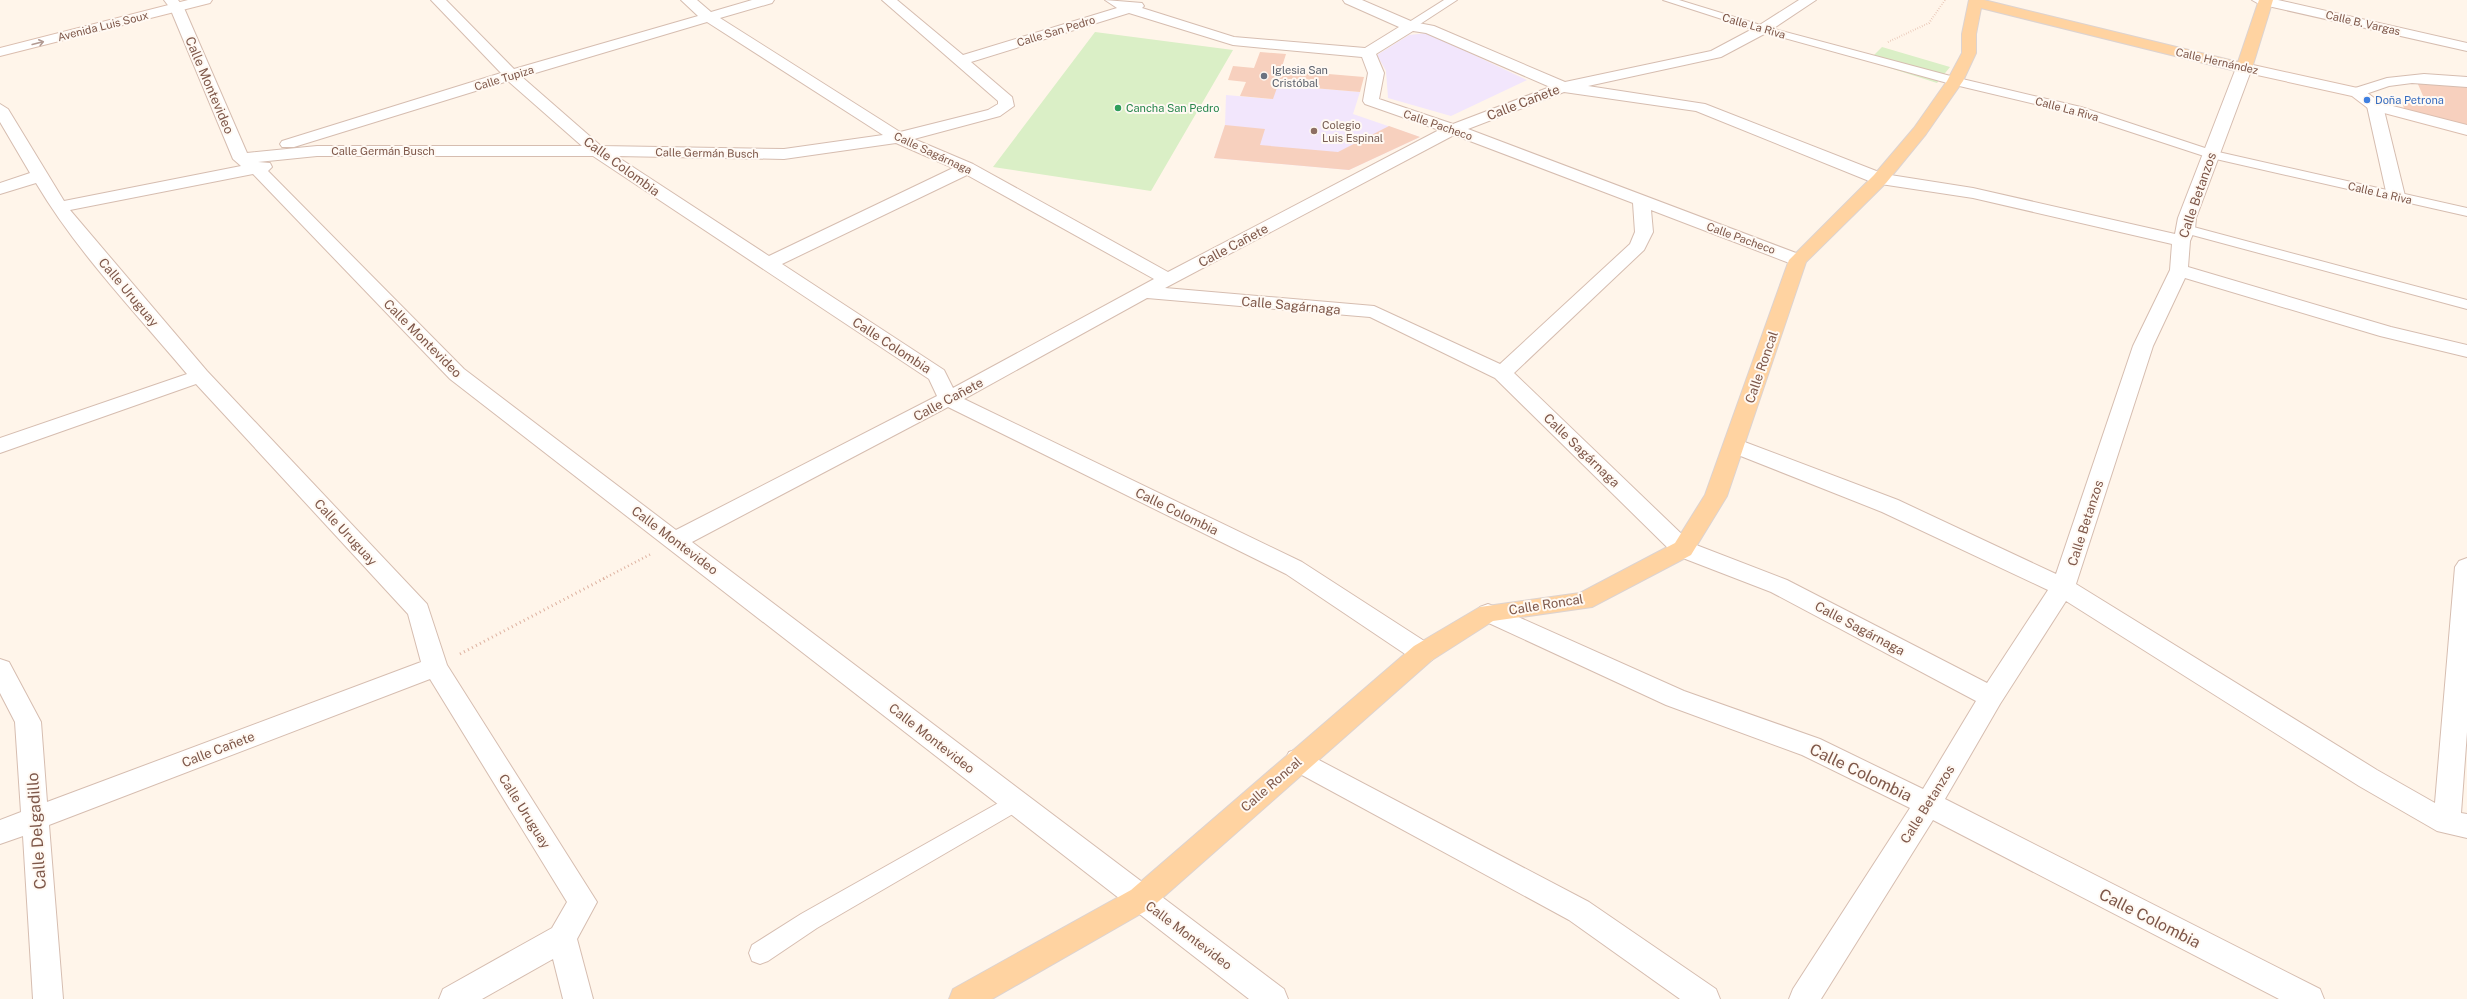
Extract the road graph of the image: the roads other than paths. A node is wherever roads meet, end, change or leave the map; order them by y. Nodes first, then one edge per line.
1 (205, 0) edge
2 (438, 0) edge
3 (688, 0) edge
4 (767, 0) edge
5 (889, 0) edge
6 (1112, 0) edge
7 (1152, 0) edge
8 (1452, 0) edge
9 (1668, 0) edge
10 (1809, 0) edge
11 (1356, 1) edge
12 (1972, 1) edge
13 (2263, 1) edge
14 (170, 3) edge
15 (1130, 9) junction
16 (709, 17) junction
17 (1410, 26) junction
18 (1763, 29) junction
19 (0, 40) edge
20 (2467, 47) edge
21 (0, 52) edge
22 (1368, 53) junction
23 (960, 61) junction
24 (2244, 68) junction
25 (510, 75) junction
26 (1955, 81) junction
27 (2467, 82) edge
28 (1563, 87) junction
29 (2357, 92) junction
30 (2375, 106) junction
31 (0, 109) edge
32 (1453, 129) junction
33 (2467, 130) edge
34 (898, 138) junction
35 (597, 151) junction
36 (2212, 154) junction
37 (249, 164) junction
38 (967, 168) junction
39 (39, 176) junction
40 (1880, 179) junction
41 (0, 188) edge
42 (2396, 196) junction
43 (1641, 201) junction
44 (59, 207) junction
45 (2467, 212) edge
46 (2183, 235) junction
47 (1798, 260) junction
48 (768, 264) junction
49 (2179, 270) junction
50 (1168, 278) junction
51 (1144, 292) junction
52 (2467, 304) edge
53 (2467, 351) edge
54 (1502, 372) junction
55 (200, 376) junction
56 (948, 399) junction
57 (0, 446) edge
58 (1735, 446) junction
59 (676, 540) junction
60 (1683, 549) junction
61 (2467, 567) edge
62 (2064, 588) junction
63 (1488, 613) junction
64 (1423, 654) junction
65 (435, 667) junction
66 (0, 669) edge
67 (1991, 697) junction
68 (1298, 760) junction
69 (1016, 802) junction
70 (1928, 804) junction
71 (35, 818) junction
72 (2457, 824) edge
73 (0, 832) edge
74 (1141, 899) junction
75 (562, 938) junction
76 (760, 953) dead end
77 (48, 999) edge
78 (454, 999) edge
79 (578, 999) edge
80 (964, 999) edge
81 (1273, 999) edge
82 (1705, 999) edge
83 (1804, 999) edge
84 (2309, 999) edge

1 - 14 street, Avenida Luis Soux
2 - 25 street, Calle Colombia
3 - 16 street, Calle Sagárnaga
4 - 16 street, Calle Tupiza
5 - 23 street, Calle Germán Busch
6 - 15 street
7 - 15 street, Calle San Pedro
8 - 17 lane
9 - 18 lane, Calle La Riva
10 - 18 street, Calle Cañete
11 - 17 street
12 - 24 main road, Calle Hernández
12 - 26 main road, Calle Roncal
13 - 20 street, Calle B. Vargas
13 - 24 main road, Calle Betanzos
14 - 19 street, Avenida Luis Soux
21 -> 14 street, Avenida Luis Soux
14 - 37 street, Calle Montevideo
15 - 22 street
15 - 23 street, Calle San Pedro
16 - 25 street, Calle Tupiza
16 - 34 street, Calle Sagárnaga
17 - 22 street
17 - 28 street
18 - 26 lane, Calle La Riva
18 - 28 street, Calle Cañete
22 - 32 street, Calle Pacheco
23 - 34 street, Calle Germán Busch
24 - 29 street, Calle Hernández
24 - 36 street, Calle Betanzos
25 - 35 street, Calle Colombia
25 - 37 street, Calle Tupiza
26 - 36 lane, Calle La Riva
26 - 40 main road, Calle Roncal
27 - 29 street
28 - 32 street, Calle Cañete
28 - 40 street
29 - 30 street
30 - 33 street
30 - 42 street
31 - 39 street, Calle Uruguay
32 - 43 street, Calle Pacheco
32 - 50 street, Calle Cañete
34 - 35 street, Calle Germán Busch
34 - 38 street, Calle Sagárnaga
35 - 37 street, Calle Germán Busch
35 - 48 street, Calle Colombia
36 - 42 lane, Calle La Riva
36 - 46 street, Calle Betanzos
37 - 44 street
37 - 59 street, Calle Montevideo
38 - 48 street
38 - 50 street, Calle Sagárnaga
39 - 41 street
39 - 44 street, Calle Uruguay
40 - 46 street
40 - 47 main road, Calle Roncal
42 - 45 lane, Calle La Riva
43 - 47 street, Calle Pacheco
43 - 54 street
44 - 55 street, Calle Uruguay
46 - 49 street, Calle Betanzos
46 - 52 lane
47 - 58 main road, Calle Roncal
48 - 56 street, Calle Colombia
49 - 53 street
49 - 62 street, Calle Betanzos
50 - 51 street, Calle Cañete
51 - 54 street, Calle Sagárnaga
51 - 56 street, Calle Cañete
54 - 60 street, Calle Sagárnaga
55 - 57 street
55 - 65 street, Calle Uruguay
56 - 59 street, Calle Cañete
56 - 64 street, Calle Colombia
58 - 60 main road, Calle Roncal
58 - 62 street
59 - 69 street, Calle Montevideo
60 - 63 main road, Calle Roncal
60 - 67 street, Calle Sagárnaga
61 - 72 street
62 - 67 street, Calle Betanzos
62 - 72 street
63 - 64 main road, Calle Roncal
63 - 70 street, Calle Colombia
64 - 68 main road, Calle Roncal
65 - 71 street, Calle Cañete
65 - 75 street, Calle Uruguay
66 - 71 street, Calle Delgadillo
67 - 70 street, Calle Betanzos
68 - 74 main road, Calle Roncal
68 - 82 street
69 - 74 street, Calle Montevideo
69 - 76 lane
70 - 83 street, Calle Betanzos
70 - 84 street, Calle Colombia
71 - 73 street, Calle Cañete
71 - 77 street, Calle Delgadillo
74 - 80 main road, Calle Roncal
74 - 81 street, Calle Montevideo
75 - 78 street
75 - 79 street

